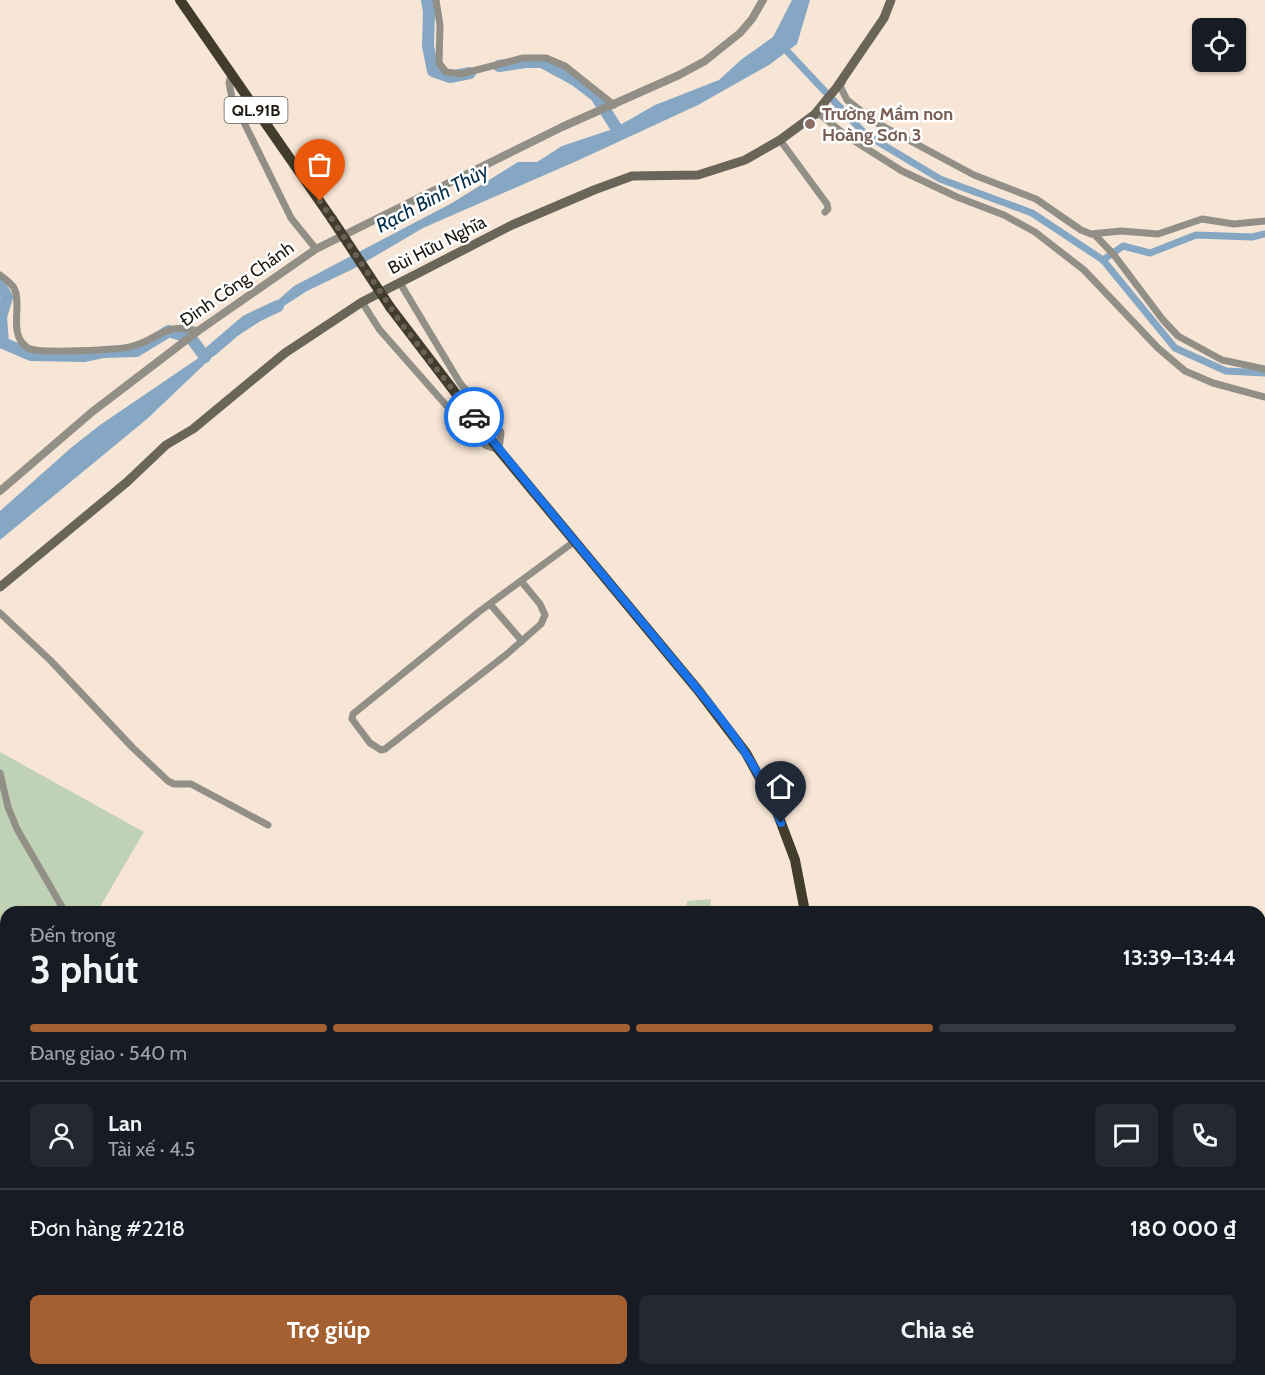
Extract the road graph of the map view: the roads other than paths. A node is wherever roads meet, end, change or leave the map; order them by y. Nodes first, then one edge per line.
1 (180, 0) edge
2 (436, 0) edge
3 (763, 0) edge
4 (891, 0) edge
5 (231, 75) junction
6 (844, 78) junction
7 (613, 105) junction
8 (817, 112) junction
9 (780, 140) junction
10 (825, 212) dead end
11 (1265, 221) edge
12 (1095, 235) junction
13 (343, 236) junction
14 (316, 249) junction
15 (0, 275) edge
16 (400, 283) junction
17 (362, 302) junction
18 (192, 336) junction
19 (1265, 369) edge
20 (1265, 397) edge
21 (499, 450) junction
22 (0, 491) edge
23 (575, 541) junction
24 (521, 581) junction
25 (0, 587) edge
26 (490, 604) junction
27 (0, 614) edge
28 (522, 641) junction
29 (0, 773) edge
30 (268, 825) dead end
31 (62, 906) edge
32 (804, 906) edge

1 - 5 highway, QL.91B
2 - 7 street
3 - 7 street, Đinh Công Chánh
4 - 6 main road
5 - 13 highway, QL.91B, bridge
5 - 14 street
6 - 8 main road, Bùi Hữu Nghĩa
6 - 12 street
7 - 13 street, Đinh Công Chánh
8 - 9 main road, Bùi Hữu Nghĩa
8 - 20 street
9 - 10 street
9 - 16 main road, Bùi Hữu Nghĩa
11 - 12 street
12 - 19 street
13 - 14 street, Đinh Công Chánh
13 - 21 highway, QL.91B, bridge
14 - 18 street, Đinh Công Chánh
15 - 18 street
16 - 17 main road, Bùi Hữu Nghĩa
16 - 21 street
17 - 21 street
17 - 25 main road, Bùi Hữu Nghĩa
18 - 22 street, Đinh Công Chánh
21 - 23 highway, QL.91B
23 - 24 street
23 - 32 highway, QL.91B
24 - 26 street
24 - 28 street
26 - 28 street
26 - 28 street
27 - 30 street
29 - 31 street

